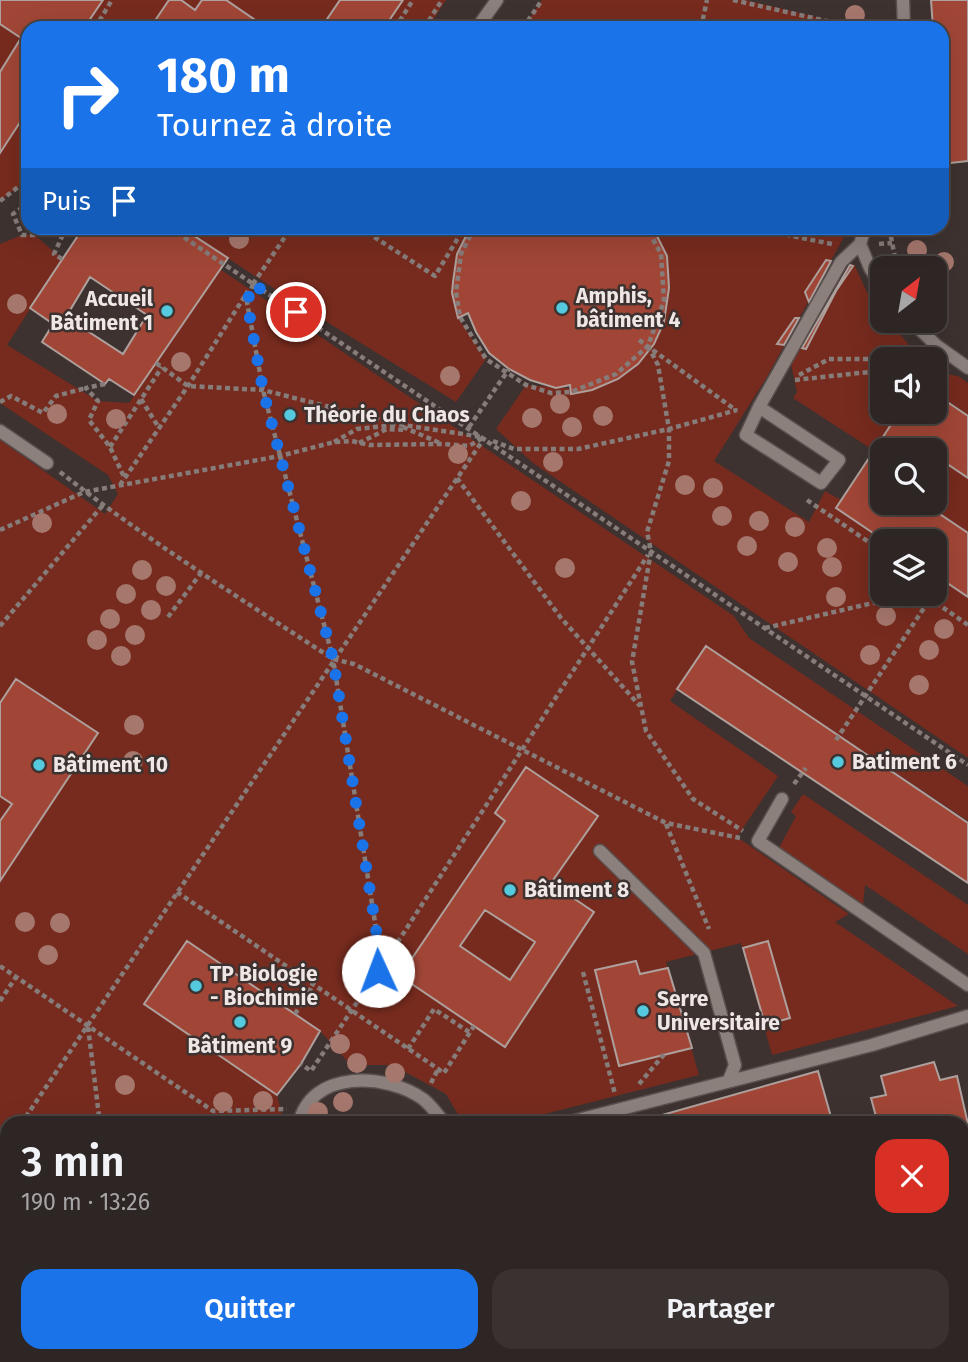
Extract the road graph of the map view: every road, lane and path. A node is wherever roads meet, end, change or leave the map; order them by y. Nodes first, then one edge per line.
1 (112, 0) edge
2 (413, 0) edge
3 (442, 0) edge
4 (497, 0) edge
5 (542, 0) edge
6 (707, 0) edge
7 (733, 0) edge
8 (99, 21) edge
9 (400, 21) edge
10 (428, 21) edge
11 (482, 21) edge
12 (528, 21) edge
13 (702, 21) edge
14 (827, 21) edge
15 (21, 185) edge
16 (0, 201) edge
17 (21, 208) edge
18 (21, 233) edge
19 (63, 235) edge
20 (180, 235) edge
21 (286, 235) edge
22 (371, 235) edge
23 (460, 235) edge
24 (470, 235) edge
25 (650, 235) edge
26 (787, 235) edge
27 (863, 235) edge
28 (893, 235) edge
29 (892, 243) junction
30 (860, 244) junction
31 (895, 256) edge
32 (62, 259) dead end
33 (870, 268) edge
34 (253, 284) junction
35 (923, 333) edge
36 (648, 346) junction
37 (870, 359) edge
38 (156, 363) dead end
39 (162, 367) junction
40 (968, 368) edge
41 (507, 371) junction
42 (870, 373) edge
43 (105, 384) dead end
44 (188, 386) junction
45 (86, 388) junction
46 (263, 390) junction
47 (141, 399) junction
48 (0, 402) edge
49 (759, 407) junction
50 (397, 424) junction
51 (469, 427) junction
52 (159, 428) junction
53 (669, 429) junction
54 (411, 430) junction
55 (0, 431) edge
56 (485, 437) junction
57 (334, 442) junction
58 (358, 443) junction
59 (442, 443) junction
60 (110, 447) junction
61 (280, 456) junction
62 (47, 463) dead end
63 (61, 473) dead end
64 (457, 478) junction
65 (125, 479) junction
66 (119, 486) junction
67 (84, 492) junction
68 (103, 506) junction
69 (0, 530) edge
70 (650, 551) junction
71 (201, 573) junction
72 (870, 604) edge
73 (926, 606) edge
74 (939, 606) edge
75 (168, 617) dead end
76 (968, 625) edge
77 (0, 626) edge
78 (765, 628) junction
79 (588, 648) junction
80 (333, 659) junction
81 (866, 696) junction
82 (642, 709) junction
83 (836, 740) dead end
84 (523, 748) junction
85 (968, 765) edge
86 (782, 799) dead end
87 (666, 823) junction
88 (758, 841) junction
89 (600, 851) dead end
90 (177, 892) junction
91 (704, 953) junction
92 (0, 966) edge
93 (378, 971) junction
94 (583, 972) dead end
95 (16, 977) junction
96 (313, 985) junction
97 (968, 985) edge
98 (0, 1001) edge
99 (352, 1013) junction
100 (295, 1014) dead end
101 (968, 1016) edge
102 (88, 1026) junction
103 (474, 1026) dead end
104 (469, 1032) junction
105 (408, 1049) junction
106 (666, 1052) dead end
107 (301, 1064) dead end
108 (729, 1080) junction
109 (618, 1108) junction
110 (302, 1109) junction
111 (26, 1116) edge
112 (99, 1116) edge
113 (301, 1116) edge
114 (439, 1116) edge
115 (590, 1116) edge

1 - 8 path
2 - 9 path
3 - 10 path
4 - 11 lane
5 - 12 path
6 - 13 path
7 - 14 path
15 - 16 path
17 - 18 path
19 - 32 path
20 - 34 path
21 - 34 path
22 - 23 path
24 - 41 path
25 - 36 path
26 - 30 path
27 - 30 lane
28 - 29 path
29 - 30 path
29 - 31 path
30 - 33 lane
30 - 49 lane
34 - 44 path
34 - 46 path
34 - 51 path
35 - 40 lane
36 - 41 path
36 - 53 path
37 - 42 path
38 - 39 path
39 - 44 path
39 - 47 path
41 - 51 path, bridge
43 - 45 path
44 - 46 path
44 - 52 path
45 - 48 path
45 - 60 path
46 - 50 path
46 - 61 path
47 - 52 path
47 - 60 path
49 - 49 lane
49 - 53 path
50 - 54 path
50 - 56 path
50 - 57 path
51 - 56 path
52 - 65 path
53 - 56 path
53 - 70 path
54 - 58 path
54 - 59 path
55 - 62 lane
56 - 59 path
56 - 64 path
56 - 70 path
57 - 58 path
57 - 61 path
58 - 59 path
60 - 65 path
61 - 66 path
61 - 80 path
63 - 67 path
64 - 79 path
64 - 80 path
65 - 66 path
66 - 67 path
67 - 68 path
67 - 69 path
68 - 71 path
68 - 77 path
70 - 78 path
70 - 79 path
70 - 82 path
71 - 75 path
71 - 80 path
72 - 78 path
73 - 81 path
74 - 76 path
78 - 81 path
79 - 82 path
79 - 84 path
80 - 84 path
80 - 90 path
80 - 93 path
81 - 83 path
81 - 85 path
82 - 88 path
84 - 87 path
84 - 93 path
86 - 88 lane
87 - 88 path
87 - 91 path
88 - 97 lane
89 - 91 lane
90 - 96 path
90 - 102 path
91 - 108 lane
92 - 95 path
93 - 99 path
94 - 109 path
95 - 98 path
95 - 102 path
96 - 99 path
96 - 100 path
99 - 105 path
99 - 107 path
101 - 108 lane
102 - 110 path
102 - 111 path
102 - 112 path
103 - 104 path
104 - 105 path
104 - 105 path
106 - 109 path
108 - 109 lane
109 - 115 lane
110 - 113 lane
110 - 114 lane

